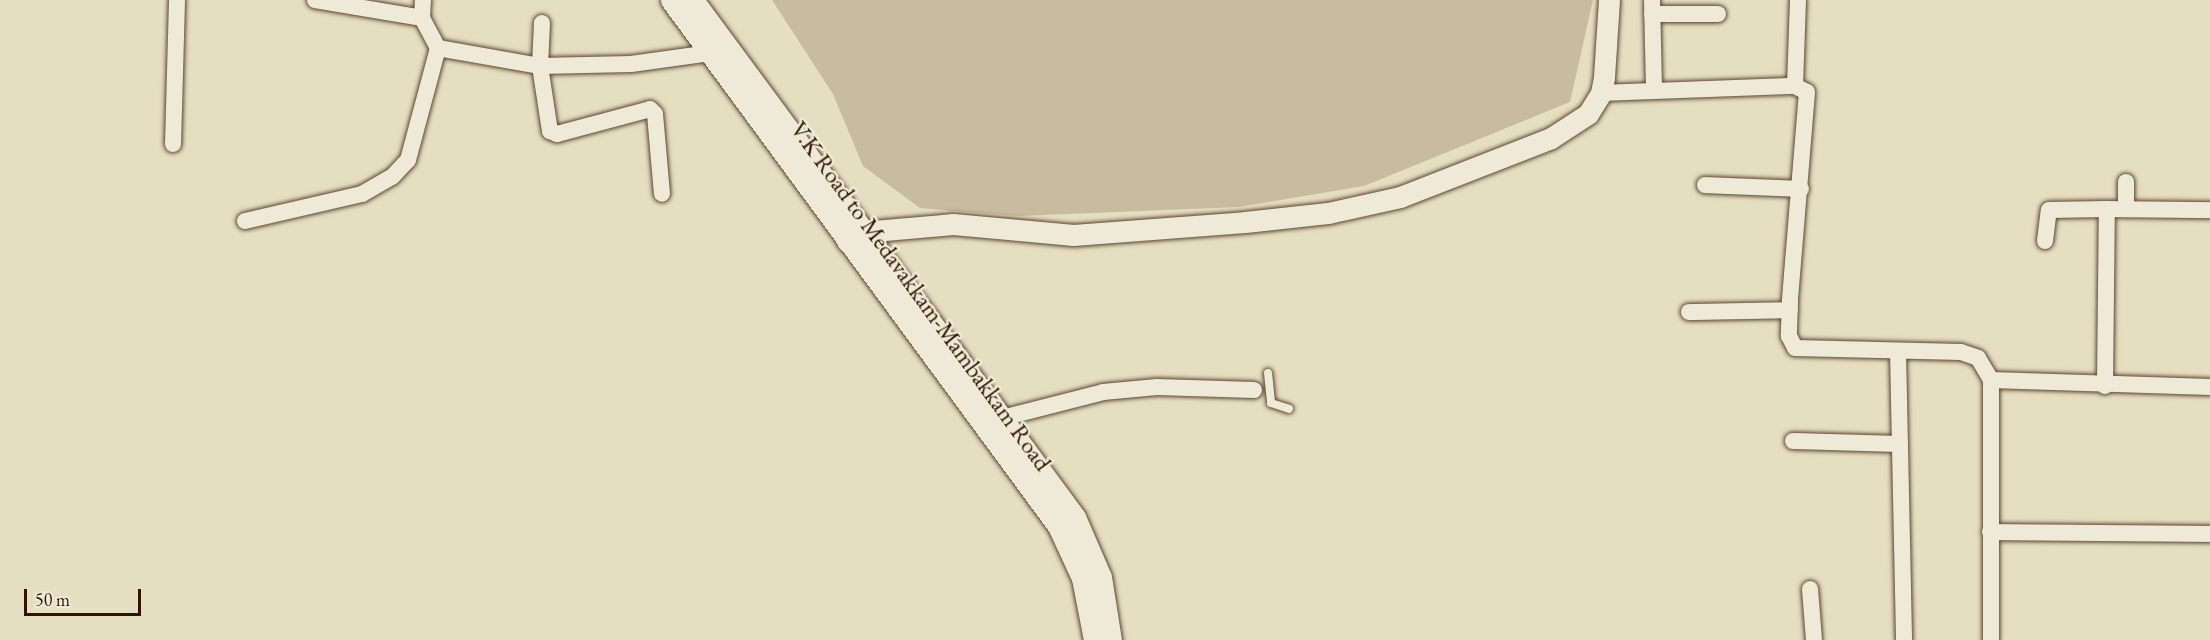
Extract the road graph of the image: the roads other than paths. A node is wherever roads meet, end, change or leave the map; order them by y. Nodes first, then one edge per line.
1 (177, 0) edge
2 (315, 0) edge
3 (423, 0) edge
4 (671, 0) edge
5 (693, 0) edge
6 (1609, 0) edge
7 (1798, 0) edge
8 (1652, 7) edge
9 (1718, 14) dead end
10 (422, 18) junction
11 (542, 23) dead end
12 (438, 48) junction
13 (710, 53) junction
14 (540, 66) junction
15 (1795, 86) junction
16 (1654, 91) junction
17 (1600, 93) junction
18 (173, 144) dead end
19 (2126, 182) dead end
20 (1705, 185) dead end
21 (1801, 189) junction
22 (662, 194) dead end
23 (2126, 207) junction
24 (2107, 209) junction
25 (2210, 210) edge
26 (245, 221) dead end
27 (855, 236) junction
28 (2045, 241) dead end
29 (1790, 309) junction
30 (1689, 312) dead end
31 (1898, 351) junction
32 (1268, 373) dead end
33 (1991, 380) junction
34 (2105, 386) junction
35 (2210, 387) edge
36 (1262, 390) junction
37 (1289, 409) dead end
38 (1002, 418) junction
39 (1792, 441) dead end
40 (1900, 444) junction
41 (1990, 532) junction
42 (2210, 534) edge
43 (1810, 589) dead end
44 (1094, 640) edge
45 (1111, 640) edge
46 (1814, 640) edge
47 (1904, 640) edge
48 (1991, 640) edge

1 - 18 street
2 - 10 street
3 - 10 street
4 - 13 street, V.K Road to Medavakkam-Mambakkam Road
5 - 27 street, V.K Road to Medavakkam-Mambakkam Road
6 - 17 street
7 - 15 street
8 - 9 street
8 - 16 street
10 - 12 street
11 - 14 street
12 - 14 street
12 - 26 street
13 - 14 street
13 - 27 street, V.K Road to Medavakkam-Mambakkam Road
14 - 22 street
15 - 16 street
15 - 21 street
16 - 17 street
17 - 27 street
19 - 23 street
20 - 21 street
21 - 29 street
23 - 24 street
23 - 25 street
24 - 28 street
24 - 34 street
27 - 38 street, V.K Road to Medavakkam-Mambakkam Road
27 - 44 street, V.K Road to Medavakkam-Mambakkam Road
29 - 30 street
29 - 31 street
31 - 33 street
31 - 40 street
32 - 36 lane
33 - 34 street
33 - 41 street
34 - 35 street
36 - 37 lane
36 - 38 street
38 - 45 street, V.K Road to Medavakkam-Mambakkam Road
39 - 40 street
40 - 47 street
41 - 42 street
41 - 48 street
43 - 46 street

